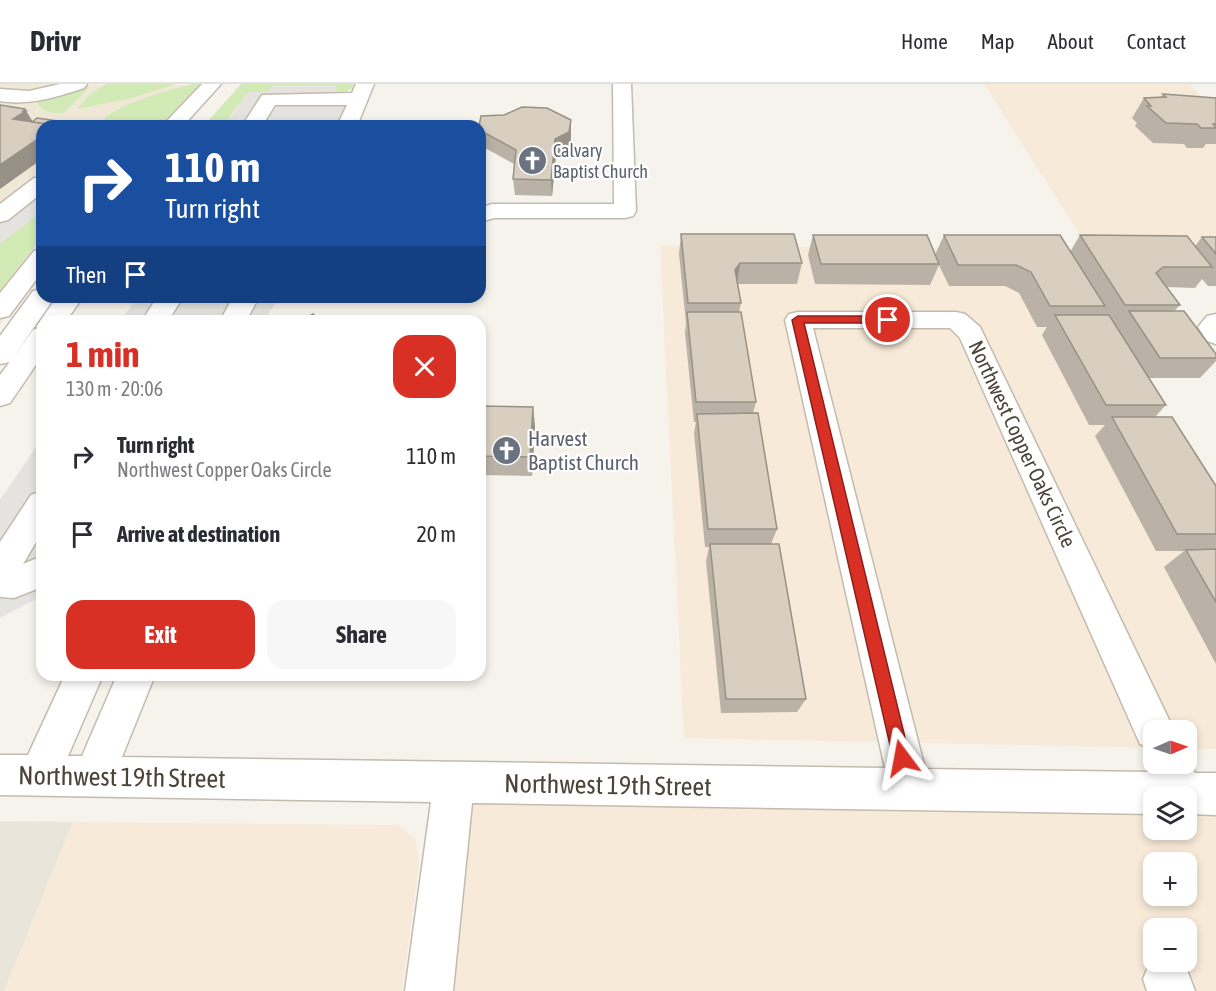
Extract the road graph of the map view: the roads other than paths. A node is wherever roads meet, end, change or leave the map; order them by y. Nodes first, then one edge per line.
1 (42, 84) edge
2 (78, 84) edge
3 (212, 84) edge
4 (231, 84) edge
5 (622, 84) edge
6 (361, 92) edge
7 (0, 95) edge
8 (178, 120) edge
9 (198, 120) edge
10 (256, 120) edge
11 (349, 120) edge
12 (36, 188) edge
13 (486, 213) edge
14 (0, 215) edge
15 (36, 264) edge
16 (38, 303) edge
17 (0, 310) edge
18 (1216, 322) edge
19 (1216, 335) edge
20 (36, 345) edge
21 (0, 356) edge
22 (0, 396) edge
23 (36, 514) edge
24 (0, 572) edge
25 (36, 574) edge
26 (0, 582) edge
27 (80, 681) edge
28 (133, 681) edge
29 (1149, 720) edge
30 (20, 776) edge
31 (94, 777) junction
32 (454, 783) junction
33 (1189, 784) edge
34 (910, 789) junction
35 (429, 991) edge

1 - 7 street
2 - 7 street
3 - 8 street
4 - 9 street
5 - 13 street
6 - 10 street
6 - 11 street
12 - 14 street
15 - 17 street
16 - 21 street
18 - 19 street
20 - 22 street
23 - 24 street
25 - 26 street
27 - 30 street
28 - 31 street
29 - 34 street, Northwest Copper Oaks Circle
30 - 31 street, Northwest 19th Street
31 - 32 street, Northwest 19th Street
32 - 34 street, Northwest 19th Street
32 - 35 street
33 - 34 street, Northwest 19th Street

